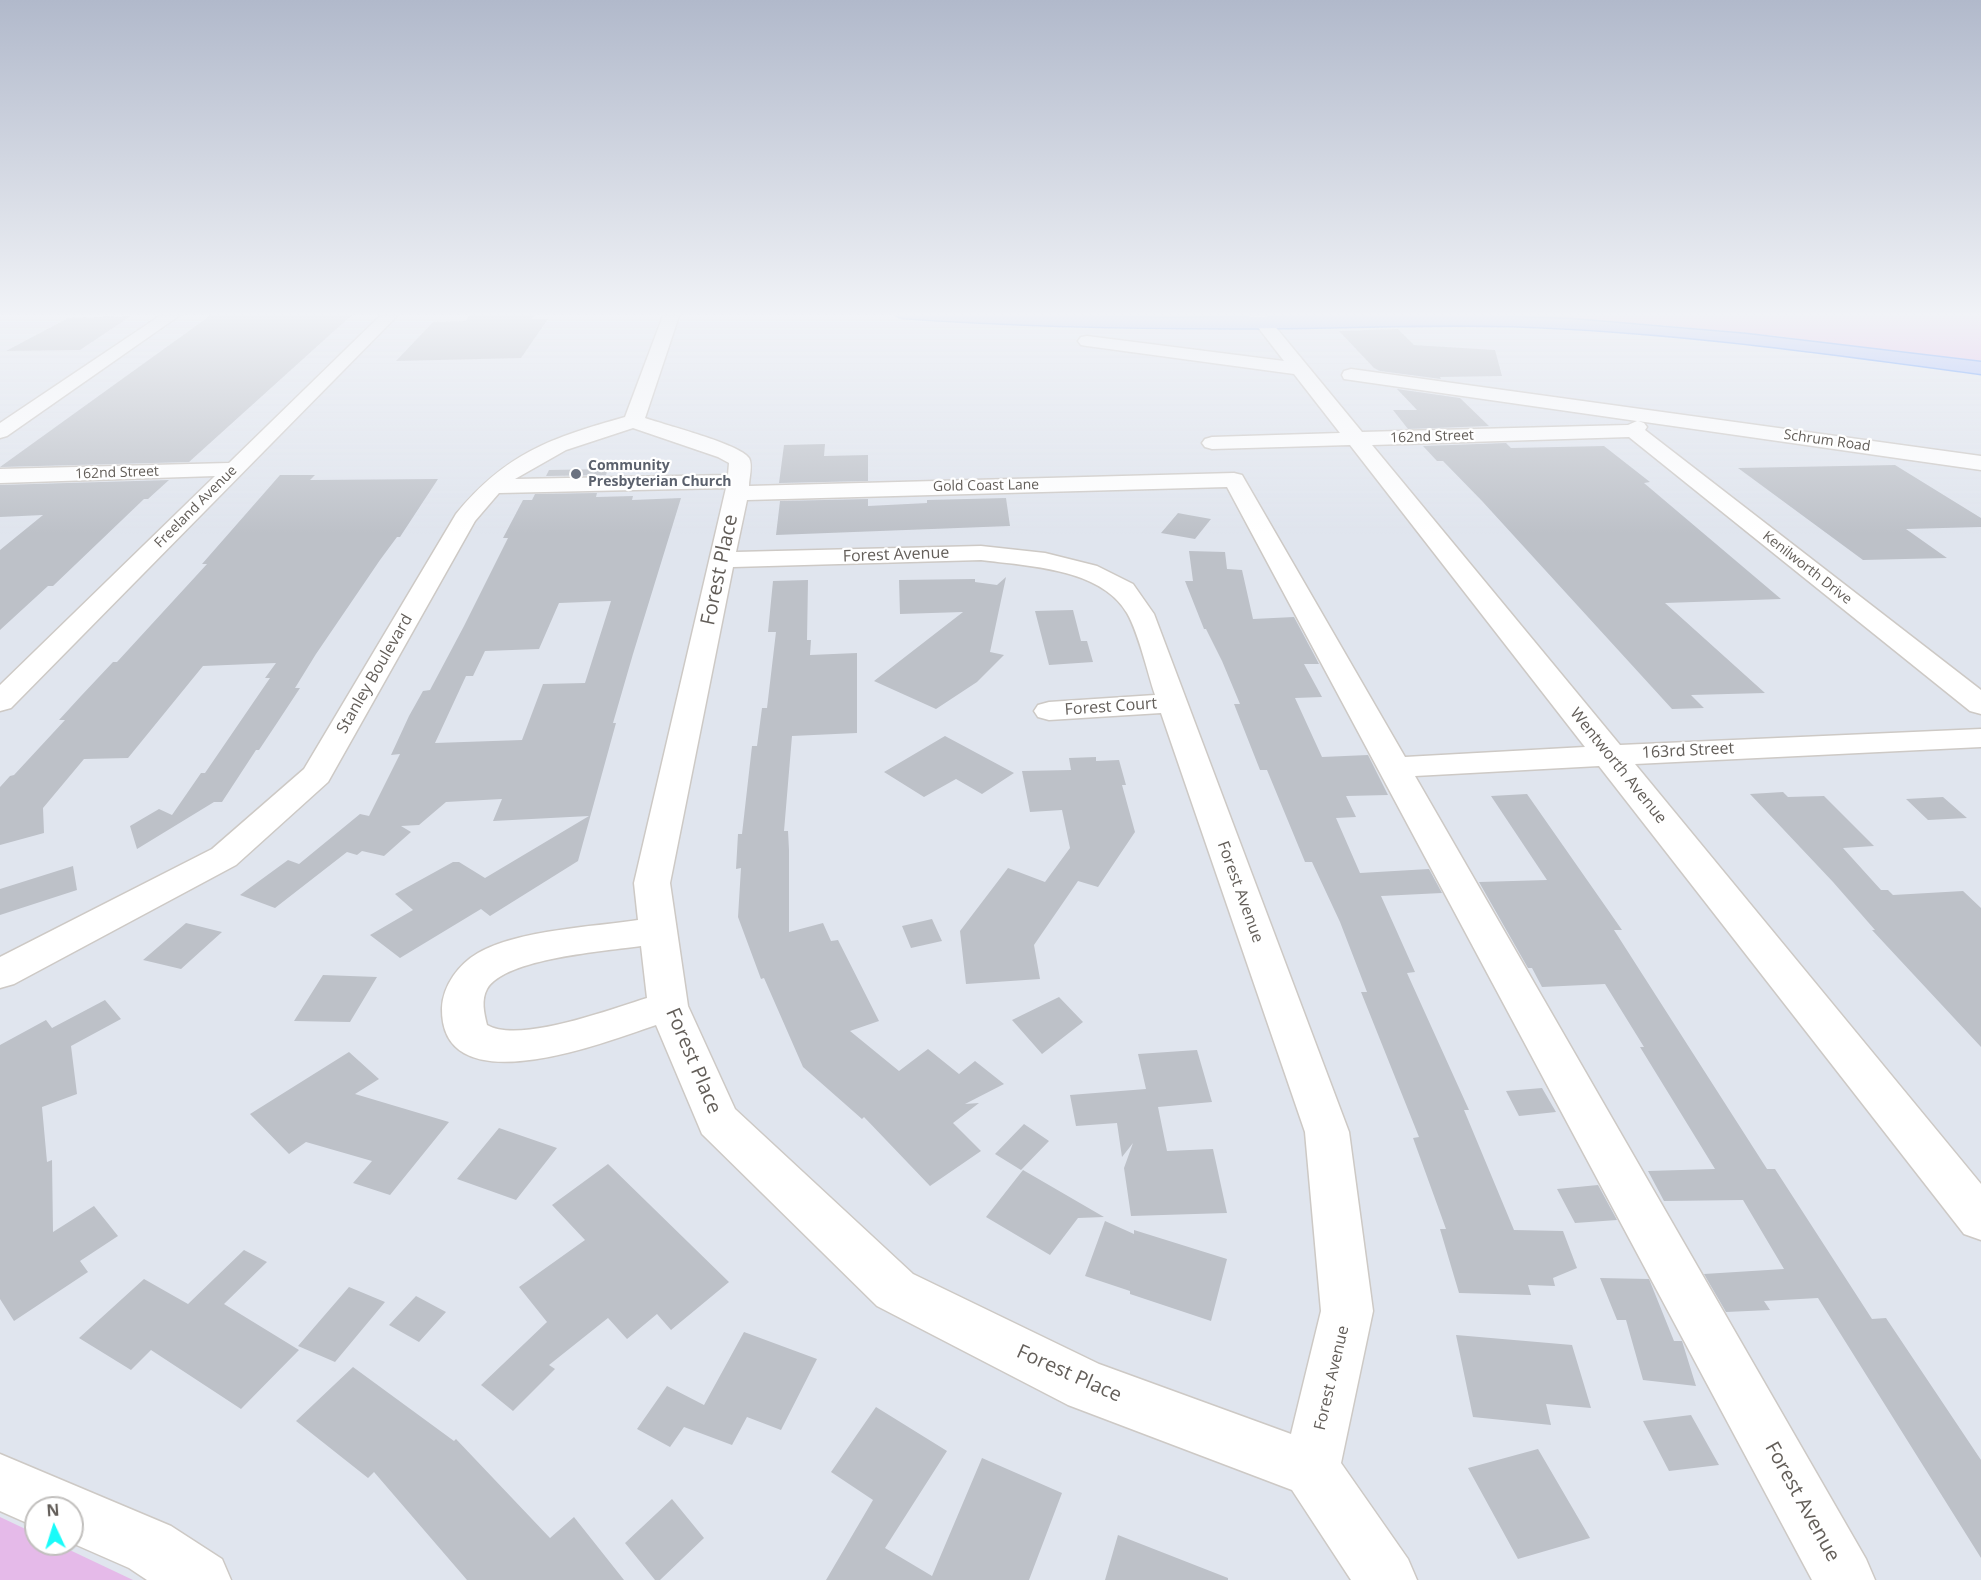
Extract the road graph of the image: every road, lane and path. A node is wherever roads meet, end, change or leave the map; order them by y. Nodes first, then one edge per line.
1 (67, 387) edge
2 (318, 387) edge
3 (646, 387) edge
4 (1314, 387) edge
5 (1420, 387) edge
6 (634, 421) junction
7 (1640, 424) junction
8 (0, 432) edge
9 (1357, 439) junction
10 (1212, 443) dead end
11 (1956, 459) junction
12 (1981, 463) edge
13 (235, 469) junction
14 (1981, 474) edge
15 (0, 476) edge
16 (1234, 480) joint
17 (492, 486) junction
18 (738, 487) junction
19 (723, 560) junction
20 (0, 702) edge
21 (1172, 703) junction
22 (1981, 705) edge
23 (1049, 711) dead end
24 (1981, 738) edge
25 (1610, 754) junction
26 (1394, 767) junction
27 (659, 930) junction
28 (0, 974) edge
29 (668, 1006) junction
30 (1981, 1219) edge
31 (1311, 1469) junction
32 (0, 1482) edge
33 (32, 1496) edge
34 (84, 1518) edge
35 (201, 1580) edge
36 (1387, 1580) edge
37 (1845, 1580) edge

1 - 8 street
2 - 13 street, Freeland Avenue
3 - 6 street
4 - 9 street, Wentworth Avenue
5 - 7 street, Schrum Road
6 - 17 street, Stanley Boulevard
6 - 18 street, Forest Place
7 - 9 street, 162nd Street
7 - 11 street, Schrum Road
7 - 22 street, Kenilworth Drive
9 - 10 street, 162nd Street
9 - 25 street, Wentworth Avenue
11 - 12 street, Schrum Road
11 - 14 street
13 - 15 street, 162nd Street
13 - 20 street, Freeland Avenue
16 - 18 street, Gold Coast Lane
16 - 26 street, Forest Avenue
17 - 18 street, Gold Coast Lane
17 - 28 street, Stanley Boulevard
18 - 19 street, Forest Place
19 - 21 street, Forest Avenue
19 - 27 street, Forest Place
21 - 23 street, Forest Court
21 - 31 street, Forest Avenue
24 - 25 street, 163rd Street
25 - 26 street, 163rd Street
25 - 30 street, Wentworth Avenue
26 - 37 street, Forest Avenue
27 - 29 street, Forest Place
27 - 29 street
29 - 31 street, Forest Place
31 - 36 street
32 - 33 street
34 - 35 street

